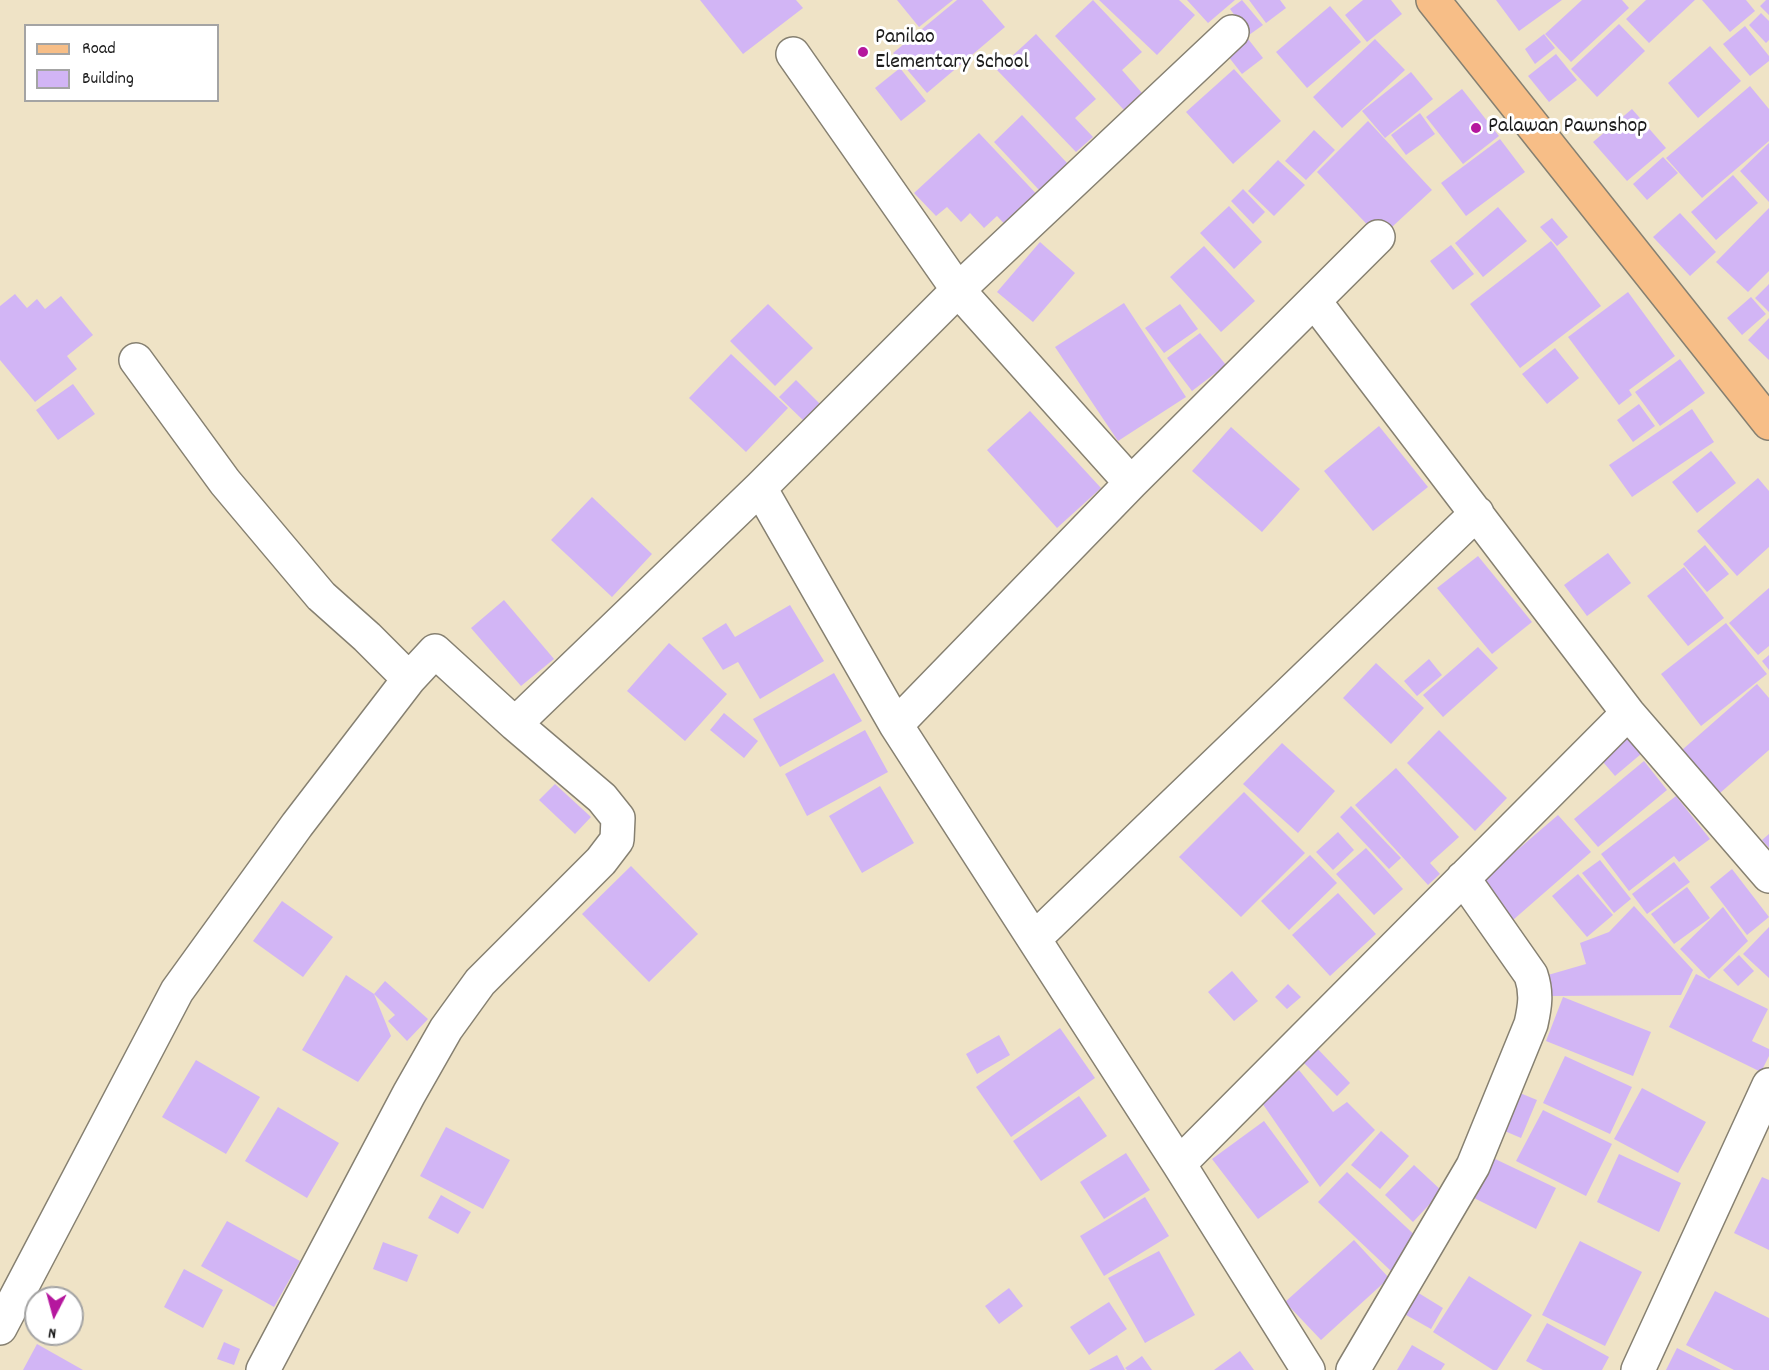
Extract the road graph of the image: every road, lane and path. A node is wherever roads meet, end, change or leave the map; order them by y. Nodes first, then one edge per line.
1 (1433, 0) edge
2 (1232, 32) dead end
3 (793, 54) dead end
4 (1378, 237) dead end
5 (958, 290) junction
6 (1315, 302) junction
7 (136, 360) dead end
8 (1769, 423) edge
9 (1131, 483) junction
10 (760, 488) junction
11 (1477, 513) junction
12 (409, 679) junction
13 (1628, 713) junction
14 (515, 724) junction
15 (896, 725) junction
16 (1769, 876) edge
17 (1463, 878) junction
18 (1034, 939) junction
19 (1769, 1085) edge
20 (1179, 1164) junction
21 (0, 1328) edge
22 (263, 1370) edge
23 (1308, 1370) edge
24 (1353, 1370) edge
25 (1638, 1370) edge

1 - 8 main road
2 - 5 street
3 - 5 street
4 - 6 street
5 - 9 street
5 - 10 street
6 - 9 street
6 - 11 street
7 - 12 street
9 - 15 street
10 - 14 street
10 - 15 street
11 - 13 street
11 - 18 street
12 - 14 street
12 - 21 street
13 - 16 street
13 - 17 street
14 - 22 street
15 - 18 street
17 - 20 street
17 - 24 street
18 - 20 street
19 - 25 street
20 - 23 street

